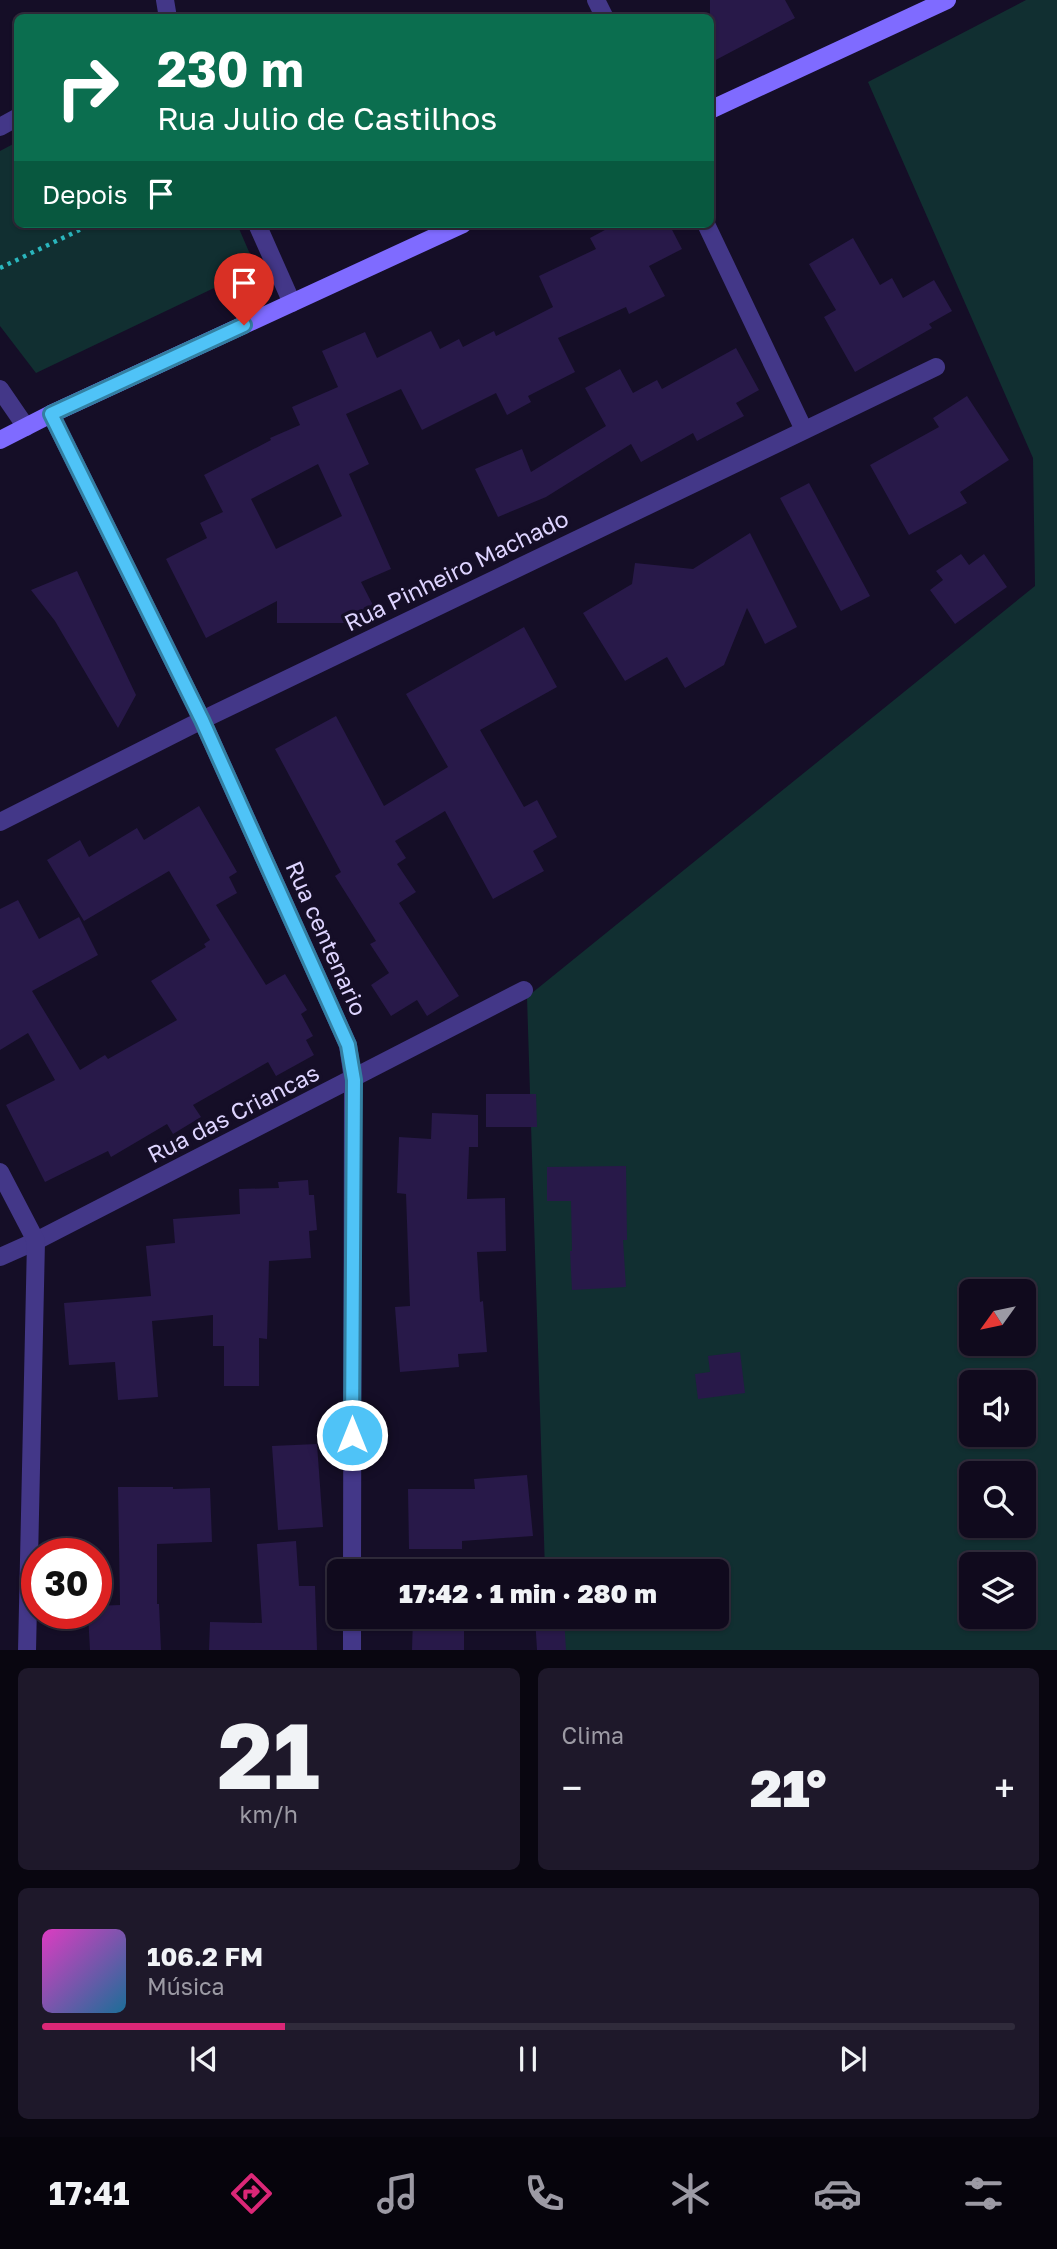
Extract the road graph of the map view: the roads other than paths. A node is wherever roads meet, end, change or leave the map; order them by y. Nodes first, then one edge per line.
1 (947, 0) edge
2 (714, 108) edge
3 (259, 228) edge
4 (454, 228) edge
5 (708, 228) edge
6 (292, 303) junction
7 (936, 367) dead end
8 (0, 389) edge
9 (51, 414) junction
10 (26, 427) junction
11 (804, 430) junction
12 (0, 440) edge
13 (202, 720) junction
14 (0, 822) edge
15 (524, 990) dead end
16 (354, 1080) junction
17 (0, 1172) edge
18 (36, 1241) junction
19 (0, 1257) edge
20 (352, 1559) edge
21 (352, 1629) edge
22 (27, 1650) edge
23 (352, 1650) edge

1 - 2 main road
3 - 6 street
4 - 6 main road
5 - 11 street
6 - 9 main road
7 - 11 street, Rua Pinheiro Machado
8 - 10 street
9 - 10 main road
9 - 13 street, Rua centenario
10 - 12 main road
11 - 13 street, Rua Pinheiro Machado
13 - 14 street, Rua Pinheiro Machado
13 - 16 street, Rua centenario
15 - 16 street, Rua das Criancas
16 - 18 street, Rua das Criancas
16 - 20 street, Rua centenario
17 - 18 street
18 - 19 street, Rua das Criancas
18 - 22 street
21 - 23 street

